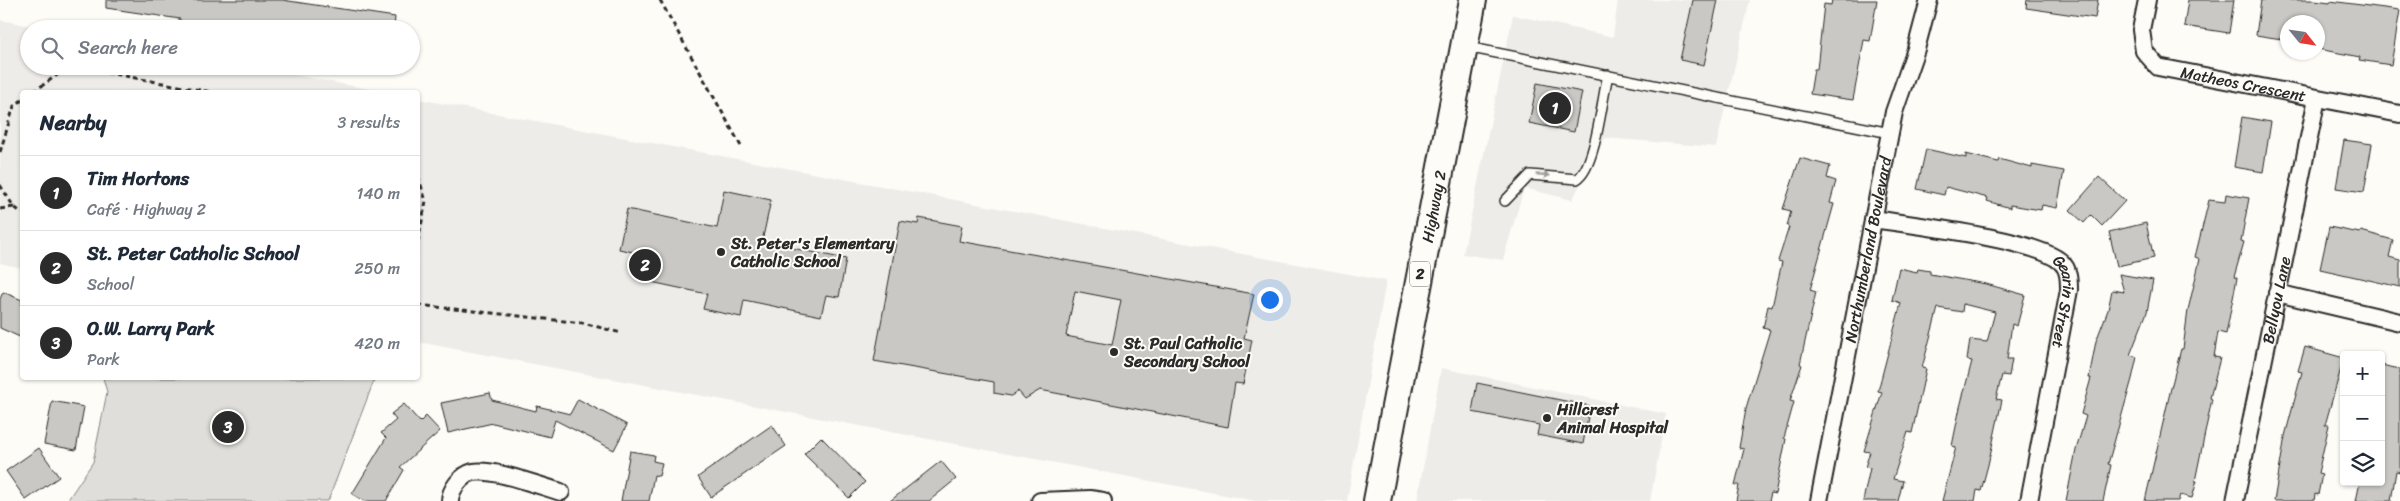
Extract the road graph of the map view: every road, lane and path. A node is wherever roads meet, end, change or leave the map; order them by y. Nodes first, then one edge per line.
1 (660, 0) edge
2 (1473, 0) edge
3 (1929, 0) edge
4 (2147, 0) edge
5 (1464, 46) junction
6 (58, 75) edge
7 (119, 75) edge
8 (1608, 75) junction
9 (36, 90) edge
10 (200, 90) edge
11 (2317, 98) junction
12 (20, 102) edge
13 (2400, 114) edge
14 (1890, 132) junction
15 (742, 148) dead end
16 (0, 152) edge
17 (420, 182) edge
18 (0, 185) edge
19 (1506, 201) dead end
20 (14, 207) junction
21 (0, 209) edge
22 (20, 212) edge
23 (1873, 219) junction
24 (420, 231) edge
25 (2277, 294) junction
26 (420, 304) edge
27 (2400, 322) edge
28 (621, 333) dead end
29 (561, 492) dead end
30 (450, 501) edge
31 (1040, 501) edge
32 (1103, 501) edge
33 (1376, 501) edge
34 (1819, 501) edge
35 (2029, 501) edge
36 (2235, 501) edge

1 - 15 path
2 - 5 main road, Highway 2 / 2
3 - 14 street, Northumberland Boulevard
4 - 11 street, Matheos Crescent
5 - 8 lane
5 - 33 main road, Highway 2 / 2
6 - 9 path
7 - 10 path
8 - 14 lane
19 -> 8 lane
11 - 13 street, Matheos Crescent
11 - 25 street, Bellyou Lane
12 - 16 path
14 - 23 street, Northumberland Boulevard
17 - 24 path
18 - 20 path
20 - 21 path
20 - 22 path
23 - 34 street, Northumberland Boulevard
23 - 35 street, Gearin Street
25 - 27 street
25 - 36 street, Bellyou Lane
26 - 28 path
29 - 30 street
31 - 32 street

